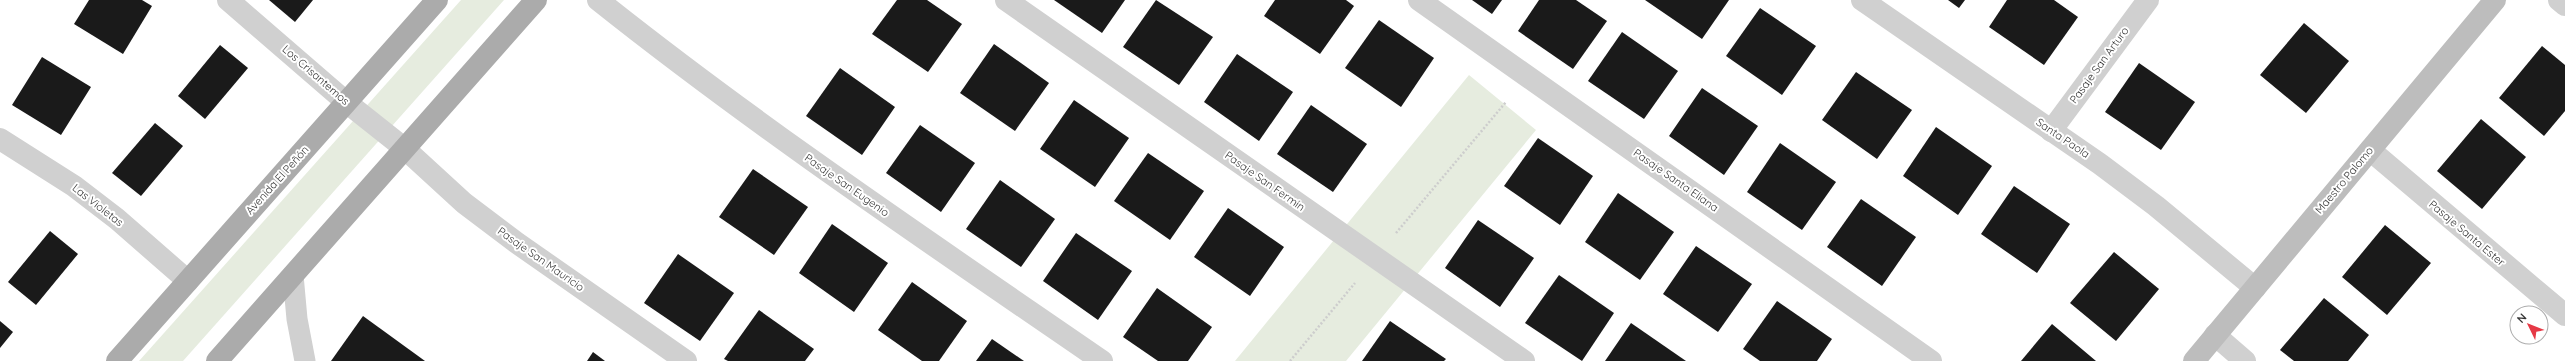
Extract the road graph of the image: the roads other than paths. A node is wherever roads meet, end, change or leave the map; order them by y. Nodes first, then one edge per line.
1 (228, 0) edge
2 (437, 0) edge
3 (536, 0) edge
4 (598, 0) edge
5 (1006, 0) edge
6 (1419, 0) edge
7 (1862, 0) edge
8 (2148, 0) edge
9 (2495, 0) edge
10 (2559, 0) edge
11 (2565, 5) edge
12 (346, 102) junction
13 (2051, 130) junction
14 (0, 139) edge
15 (404, 148) junction
16 (2370, 150) junction
17 (293, 275) junction
18 (188, 281) junction
19 (2255, 288) junction
20 (2565, 315) edge
21 (2215, 335) junction
22 (117, 361) edge
23 (217, 361) edge
24 (305, 361) edge
25 (686, 361) edge
26 (1102, 361) edge
27 (1524, 361) edge
28 (1931, 361) edge
29 (2194, 361) edge
30 (2246, 361) edge

1 - 12 street, Los Crisantemos
2 - 12 main road, Avenida El Peñón
3 - 15 main road
4 - 26 street, Pasaje San Eugenio
5 - 27 street, Pasaje San Fermin
6 - 28 street, Pasaje Santa Eliana
7 - 13 street, Santa Paola
8 - 13 street, Pasaje San Arturo
9 - 16 street, Maestro Palomo
10 - 11 street
12 - 15 street, Los Crisantemos
12 - 18 main road, Avenida El Peñón
13 - 19 street, Santa Paola
14 - 18 street, Las Violetas
15 - 17 main road
15 - 25 street, Pasaje San Mauricio
16 - 19 street, Maestro Palomo
16 - 20 street, Pasaje Santa Ester
17 - 23 main road
17 - 24 lane
18 - 22 main road, Avenida El Peñón
19 - 21 street, Maestro Palomo
21 - 29 street, Maestro Palomo
21 - 30 street

